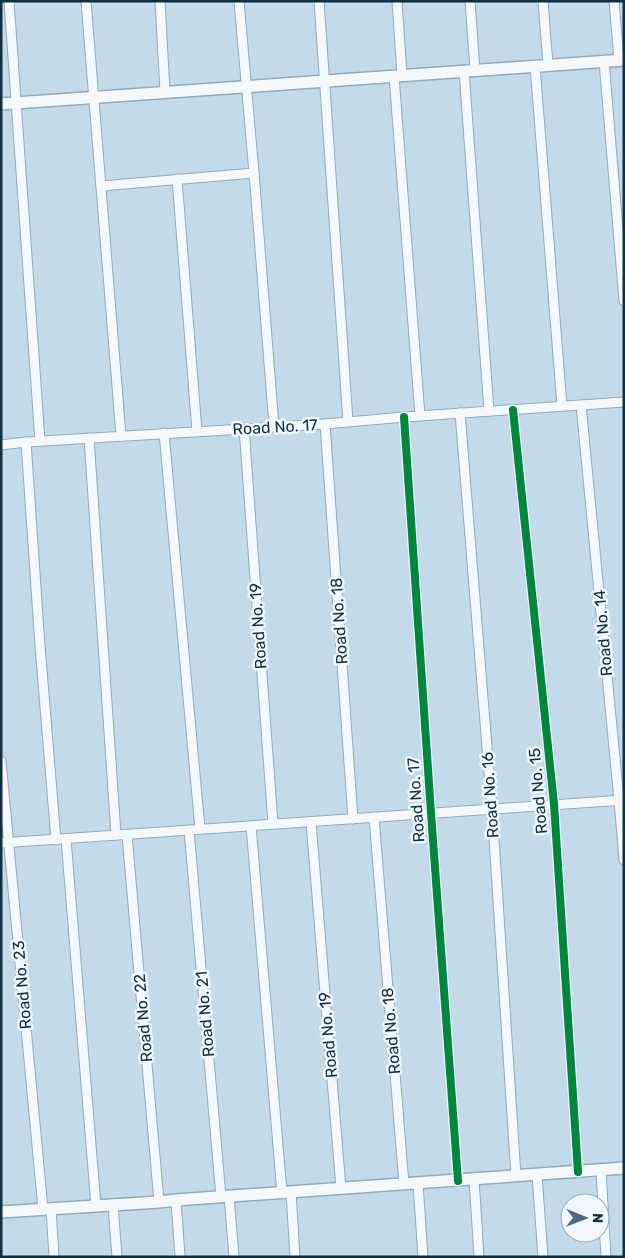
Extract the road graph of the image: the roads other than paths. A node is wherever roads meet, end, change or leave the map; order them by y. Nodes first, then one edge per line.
1 (9, 1) edge
2 (86, 1) edge
3 (160, 1) edge
4 (239, 1) edge
5 (319, 1) edge
6 (397, 1) edge
7 (470, 1) edge
8 (543, 1) edge
9 (614, 1) edge
10 (621, 60) edge
11 (604, 61) junction
12 (548, 65) junction
13 (535, 66) junction
14 (470, 71) junction
15 (398, 76) junction
16 (325, 81) junction
17 (246, 86) junction
18 (165, 92) junction
19 (94, 97) junction
20 (16, 103) junction
21 (1, 104) edge
22 (254, 173) junction
23 (177, 180) junction
24 (101, 186) junction
25 (624, 301) edge
26 (624, 402) edge
27 (582, 405) junction
28 (562, 406) junction
29 (514, 410) junction
30 (489, 411) junction
31 (460, 413) junction
32 (420, 416) junction
33 (404, 417) junction
34 (348, 422) junction
35 (325, 424) junction
36 (274, 426) junction
37 (244, 428) junction
38 (198, 431) junction
39 (164, 433) junction
40 (121, 436) junction
41 (89, 438) junction
42 (40, 441) junction
43 (26, 442) junction
44 (1, 445) edge
45 (1, 761) edge
46 (622, 800) edge
47 (554, 804) junction
48 (492, 809) junction
49 (431, 813) junction
50 (374, 817) junction
51 (353, 819) junction
52 (310, 822) junction
53 (273, 824) junction
54 (251, 826) junction
55 (200, 829) junction
56 (189, 830) junction
57 (127, 834) junction
58 (116, 835) junction
59 (66, 839) junction
60 (56, 840) junction
61 (5, 843) edge
62 (624, 860) edge
63 (624, 1168) edge
64 (601, 1170) junction
65 (578, 1172) junction
66 (537, 1175) junction
67 (516, 1176) junction
68 (474, 1180) junction
69 (458, 1181) junction
70 (418, 1183) junction
71 (404, 1184) junction
72 (341, 1189) junction
73 (287, 1192) junction
74 (225, 1197) junction
75 (176, 1200) junction
76 (159, 1202) junction
77 (113, 1204) junction
78 (96, 1206) junction
79 (47, 1209) junction
80 (1, 1212) edge
81 (54, 1257) edge
82 (117, 1257) edge
83 (180, 1257) edge
84 (234, 1257) edge
85 (295, 1257) edge
86 (422, 1257) edge
87 (479, 1257) edge
88 (543, 1257) edge
89 (606, 1257) edge

1 - 20 street
2 - 19 street
3 - 18 street
4 - 17 street
5 - 16 street
6 - 15 street
7 - 14 street
8 - 12 street
9 - 10 street
10 - 11 street
11 - 12 street
11 - 25 street
12 - 13 street
13 - 14 street
13 - 28 street
14 - 15 street
14 - 30 street
15 - 16 street
15 - 32 street
16 - 17 street
16 - 34 street
17 - 18 street
17 - 22 street
18 - 19 street
19 - 20 street
19 - 24 street
20 - 21 street
20 - 42 street
22 - 23 street
22 - 36 street
23 - 24 street
23 - 38 street
24 - 40 street
26 - 27 street
27 - 28 street
27 - 46 street, Road No. 14
28 - 29 street
29 - 30 street
29 - 47 street, Road No. 15
30 - 31 street
31 - 32 street
31 - 48 street, Road No. 16
32 - 33 street
33 - 34 street, Road No. 17
33 - 49 street, Road No. 17
34 - 35 street, Road No. 17
35 - 36 street, Road No. 17
35 - 51 street, Road No. 18
36 - 37 street, Road No. 17
37 - 38 street, Road No. 17
37 - 53 street, Road No. 19
38 - 39 street, Road No. 17
39 - 40 street, Road No. 17
39 - 55 street
40 - 41 street, Road No. 17
41 - 42 street, Road No. 17
41 - 58 street
42 - 43 street, Road No. 17
43 - 44 street, Road No. 17
43 - 60 street
45 - 61 street, Road No. 23
46 - 47 street
46 - 62 street, Road No. 14
47 - 48 street
47 - 65 street, Road No. 15
48 - 49 street
48 - 67 street, Road No. 16
49 - 50 street
49 - 69 street, Road No. 17
50 - 51 street
50 - 71 street, Road No. 18
51 - 52 street
52 - 53 street
52 - 72 street, Road No. 19
53 - 54 street
54 - 55 street
54 - 73 street
55 - 56 street
56 - 57 street
56 - 74 street, Road No. 21
57 - 58 street
57 - 76 street, Road No. 22
58 - 59 street
59 - 60 street
59 - 78 street
60 - 61 street
61 - 79 street, Road No. 23
63 - 64 street
64 - 65 street
64 - 89 street
65 - 66 street
66 - 67 street
66 - 88 street
67 - 68 street
68 - 69 street
68 - 87 street
69 - 70 street
70 - 71 street
70 - 86 street
71 - 72 street
72 - 73 street
73 - 74 street
73 - 85 street
74 - 75 street
74 - 84 street, Road No. 21
75 - 76 street
75 - 83 street
76 - 77 street
77 - 78 street
77 - 82 street
78 - 79 street
79 - 80 street
79 - 81 street, Road No. 23

